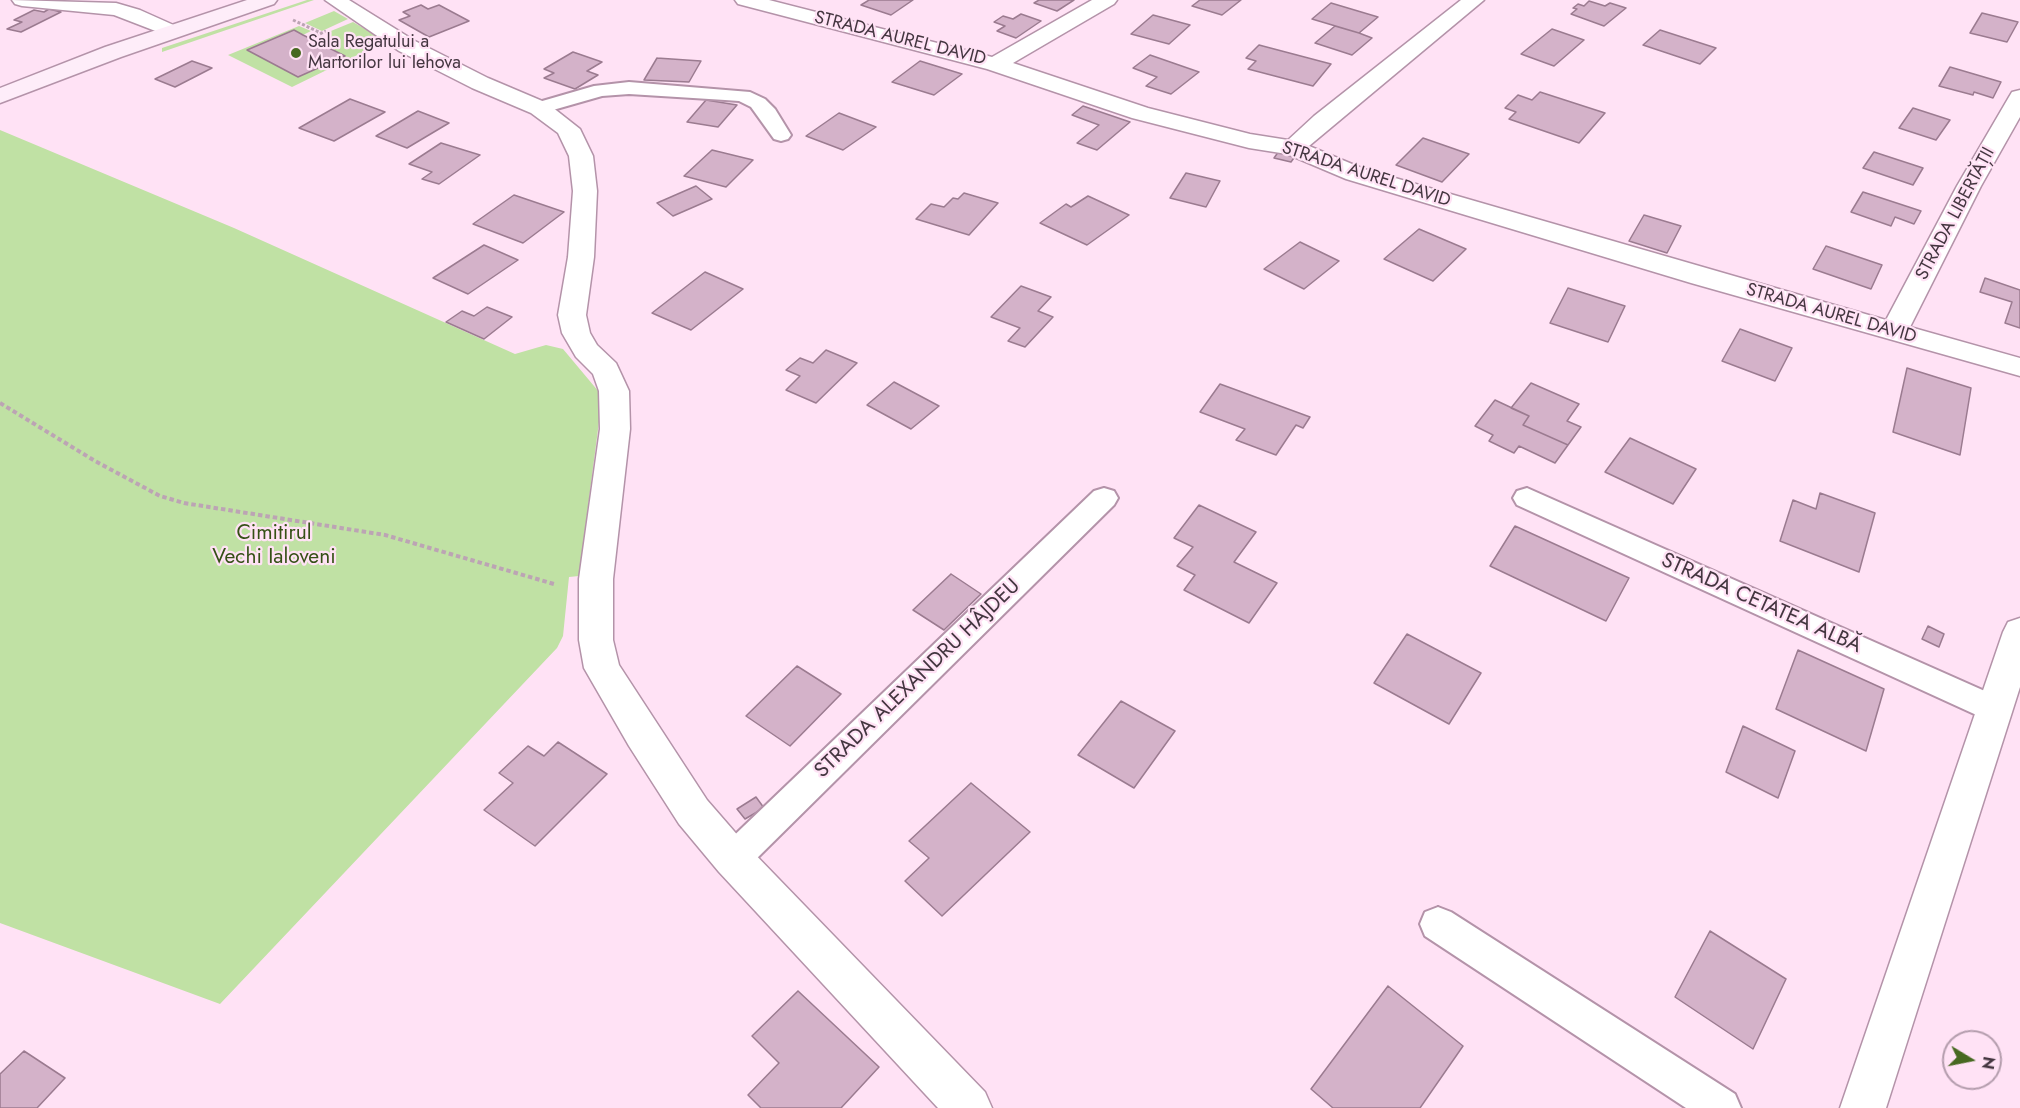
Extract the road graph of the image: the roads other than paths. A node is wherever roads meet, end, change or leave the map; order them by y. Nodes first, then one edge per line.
1 (22, 0) edge
2 (267, 0) edge
3 (335, 0) edge
4 (745, 0) edge
5 (1107, 0) edge
6 (1474, 0) edge
7 (171, 31) junction
8 (995, 64) junction
9 (0, 96) edge
10 (2020, 97) edge
11 (539, 108) junction
12 (781, 135) dead end
13 (1293, 148) junction
14 (1894, 332) junction
15 (2020, 367) edge
16 (1104, 498) dead end
17 (1527, 498) dead end
18 (2020, 632) edge
19 (1994, 709) junction
20 (732, 859) junction
21 (1438, 924) dead end
22 (969, 1108) edge
23 (1721, 1108) edge
24 (1863, 1108) edge

1 - 7 street
2 - 7 main road
3 - 11 street
4 - 8 street, STRADA AUREL DAVID
5 - 8 street
6 - 13 street
7 - 9 main road
8 - 13 street, STRADA AUREL DAVID
10 - 14 street, STRADA LIBERTĂȚII
11 - 12 lane
11 - 20 street
13 - 14 street, STRADA AUREL DAVID
14 - 15 street, STRADA AUREL DAVID
16 - 20 lane, STRADA ALEXANDRU HÂJDEU
17 - 19 lane, STRADA CETATEA ALBĂ
18 - 19 street
19 - 24 street
20 - 22 street
21 - 23 lane

